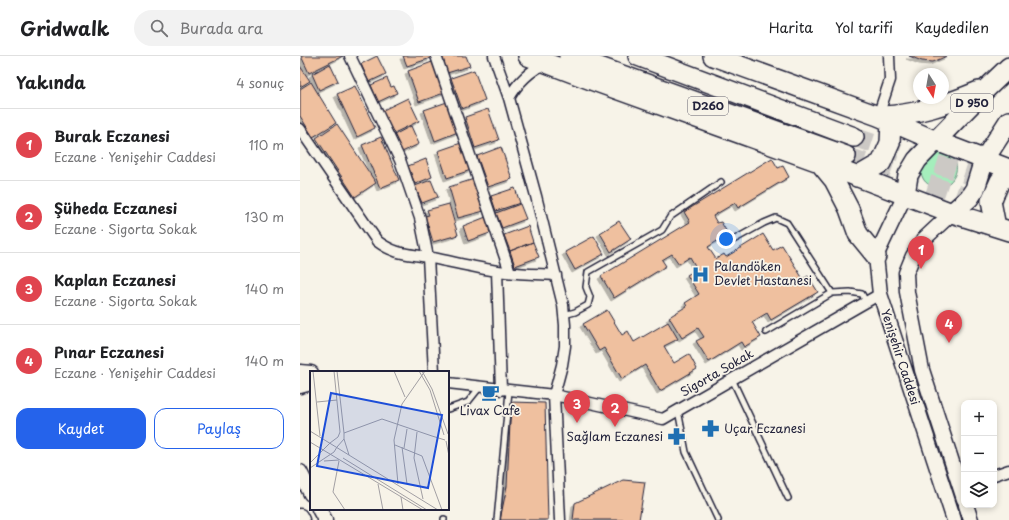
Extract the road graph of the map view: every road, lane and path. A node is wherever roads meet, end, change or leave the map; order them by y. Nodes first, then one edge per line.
1 (350, 56) edge
2 (436, 56) edge
3 (494, 56) edge
4 (528, 56) edge
5 (569, 56) edge
6 (638, 56) edge
7 (713, 56) edge
8 (890, 56) edge
9 (546, 63) junction
10 (1009, 67) edge
11 (986, 88) junction
12 (509, 98) junction
13 (885, 119) junction
14 (1009, 120) edge
15 (300, 129) edge
16 (854, 137) tunnel mouth
17 (936, 141) junction
18 (846, 156) tunnel mouth
19 (984, 160) junction
20 (819, 162) junction
21 (1009, 169) edge
22 (1009, 175) edge
23 (858, 177) junction
24 (721, 182) dead end
25 (904, 195) junction
26 (952, 213) junction
27 (1003, 229) edge
28 (728, 243) dead end
29 (876, 256) junction
30 (428, 257) junction
31 (497, 271) junction
32 (510, 272) junction
33 (556, 275) junction
34 (832, 292) junction
35 (880, 294) junction
36 (866, 302) junction
37 (564, 314) junction
38 (766, 332) dead end
39 (434, 371) edge
40 (300, 372) edge
41 (310, 374) edge
42 (732, 379) junction
43 (310, 383) edge
44 (449, 383) edge
45 (300, 386) edge
46 (480, 387) junction
47 (505, 390) junction
48 (554, 395) junction
49 (449, 410) edge
50 (678, 410) junction
51 (1009, 470) edge
52 (997, 474) edge
53 (961, 482) edge
54 (788, 498) dead end
55 (967, 508) edge
56 (320, 510) edge
57 (300, 516) edge
58 (302, 520) edge
59 (325, 520) edge
60 (497, 520) edge
61 (560, 520) edge
62 (718, 520) edge
63 (954, 520) edge
64 (971, 520) edge

1 - 30 street
2 - 32 street
3 - 12 street
4 - 9 highway
5 - 18 highway, D260
6 - 16 highway, D260
7 - 13 highway
8 - 13 street
9 - 12 street
9 - 20 highway
10 - 11 highway, D 950
11 - 13 highway
11 - 17 highway, D 950
12 - 33 street
13 - 17 highway
13 - 23 highway
14 - 19 highway
15 - 30 street
17 - 19 highway
17 - 25 highway
19 - 21 highway
19 - 26 highway
20 - 23 highway
20 - 29 highway
22 - 27 highway
23 - 25 highway
24 - 37 lane
25 - 26 highway
25 - 29 main road
26 - 27 highway
26 - 53 main road, Yenişehir Caddesi
28 - 34 lane
29 - 35 main road, Yenişehir Caddesi
30 - 31 street
30 - 39 street
31 - 32 street
31 - 47 street
32 - 33 street
33 - 37 street
34 - 36 lane
34 - 38 lane
35 - 36 street, Sigorta Sokak
35 - 63 main road, Yenişehir Caddesi
36 - 42 street, Sigorta Sokak
37 - 48 street
40 - 41 main road
42 - 50 street, Sigorta Sokak
42 - 54 lane
43 - 45 main road
44 - 46 street, Sigorta Sokak
46 - 47 street, Sigorta Sokak
46 - 49 lane
47 - 48 street, Sigorta Sokak
47 - 60 lane
48 - 50 street, Sigorta Sokak
48 - 61 street
50 - 62 lane
51 - 52 street
55 - 64 main road
56 - 59 main road
57 - 58 main road

